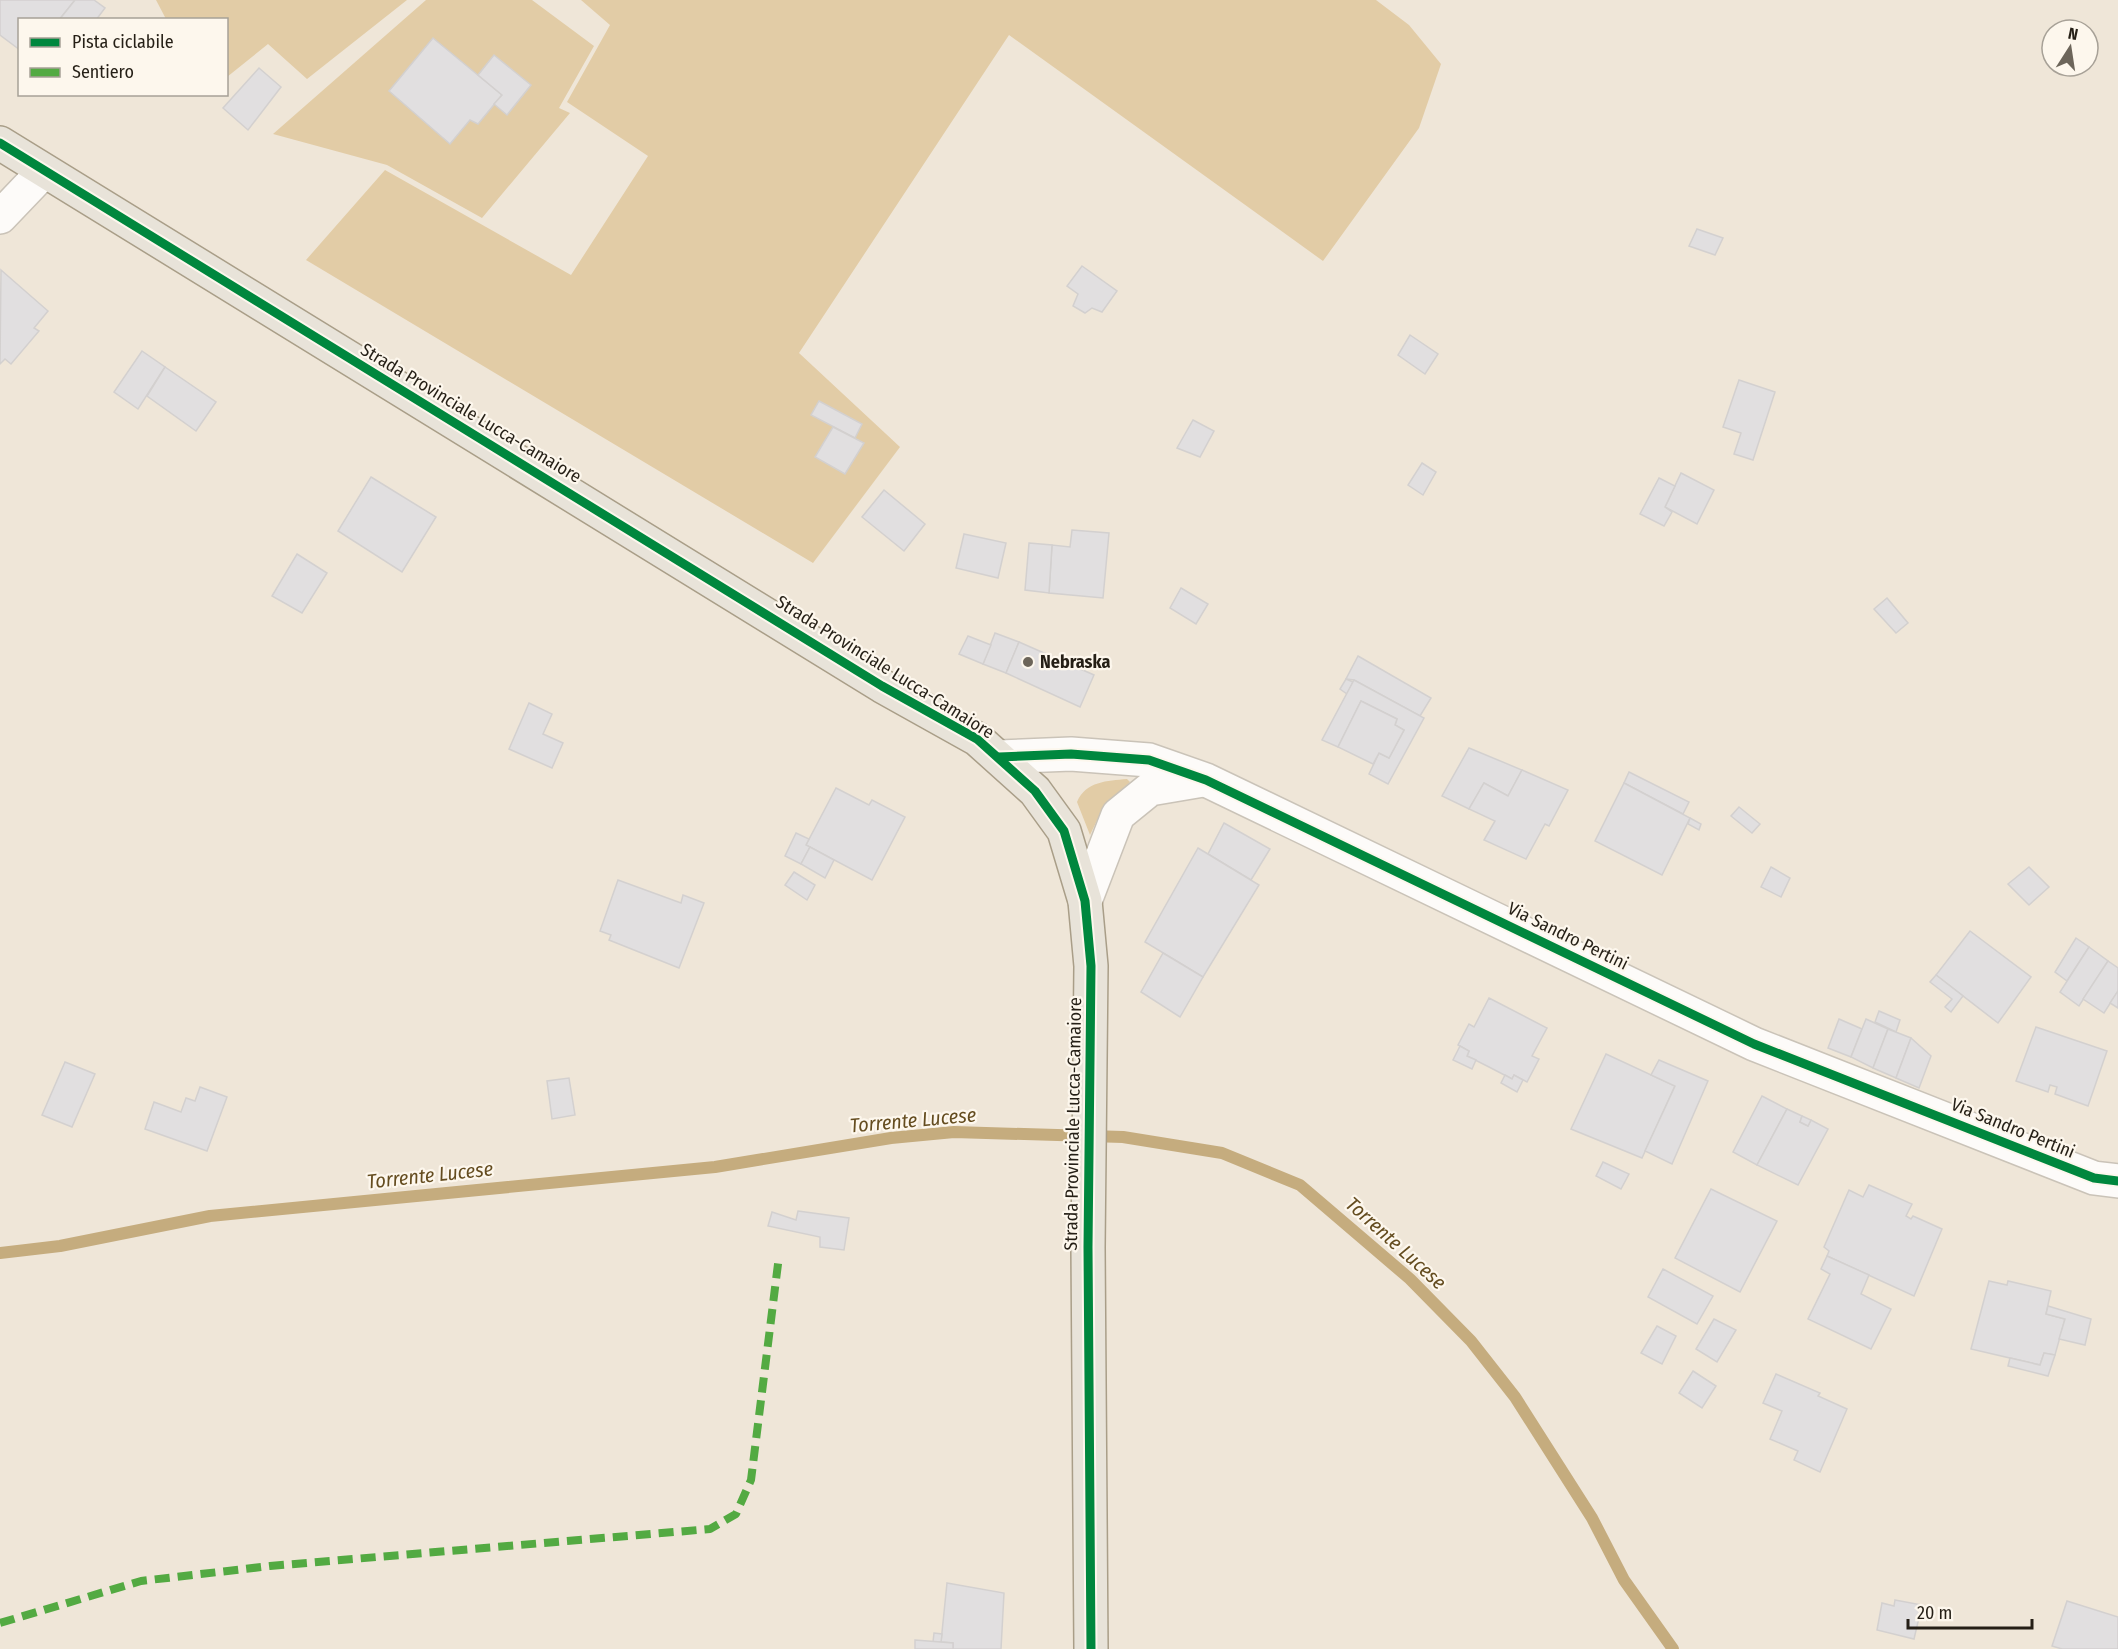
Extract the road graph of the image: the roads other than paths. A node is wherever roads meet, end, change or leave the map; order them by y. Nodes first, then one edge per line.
1 (0, 143) edge
2 (44, 171) junction
3 (0, 217) edge
4 (999, 758) junction
5 (1206, 780) junction
6 (1085, 901) junction
7 (2118, 1181) edge
8 (1091, 1649) edge

1 - 2 main road, Strada Provinciale Lucca-Camaiore
2 - 3 street
2 - 4 main road, Strada Provinciale Lucca-Camaiore
4 - 5 street, Via Sandro Pertini
4 - 6 main road, Strada Provinciale Lucca-Camaiore
5 - 6 street
5 - 7 street, Via Sandro Pertini
6 - 8 main road, Strada Provinciale Lucca-Camaiore

